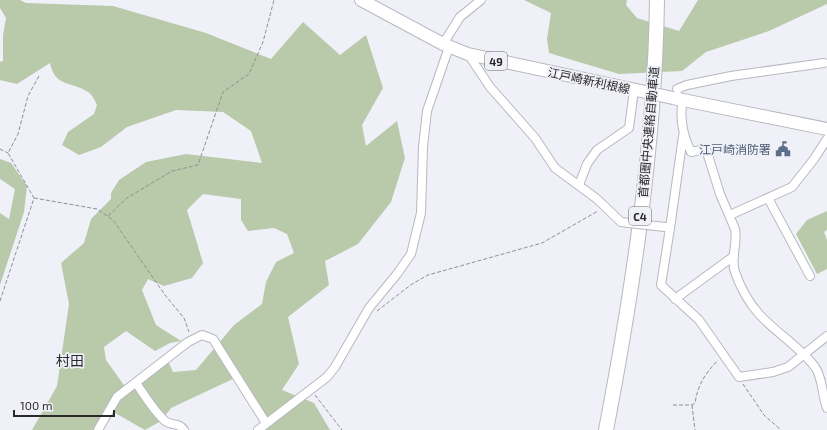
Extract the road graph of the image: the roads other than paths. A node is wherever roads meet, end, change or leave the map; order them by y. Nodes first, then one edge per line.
1 (361, 0) edge
2 (481, 0) edge
3 (657, 0) edge
4 (446, 46) junction
5 (468, 54) junction
6 (824, 63) dead end
7 (638, 90) junction
8 (677, 98) junction
9 (827, 129) edge
10 (684, 134) junction
11 (827, 138) edge
12 (579, 186) junction
13 (768, 198) junction
14 (730, 215) junction
15 (667, 228) junction
16 (734, 256) junction
17 (810, 276) dead end
18 (675, 300) junction
19 (827, 336) edge
20 (805, 355) junction
21 (136, 383) junction
22 (827, 408) edge
23 (266, 423) junction
24 (98, 430) edge
25 (184, 430) edge
26 (258, 430) edge
27 (606, 430) edge

1 - 4 main road, 江戸崎新利根線 / 49
2 - 4 street
3 - 27 highway, 首都圏中央連絡自動車道 / C4
4 - 5 main road, 江戸崎新利根線 / 49
4 - 23 street
5 - 7 main road, 江戸崎新利根線 / 49
5 - 12 street
6 - 8 street
7 - 8 main road, 江戸崎新利根線 / 49, bridge
7 - 12 street
8 - 9 main road, 江戸崎新利根線 / 49
8 - 10 street
10 - 14 street
10 - 15 street
11 - 13 street
12 - 15 street, bridge
13 - 14 street
13 - 17 street
14 - 16 street
15 - 18 street
16 - 18 street
16 - 20 street
18 - 20 street
19 - 20 street
20 - 22 street
21 - 23 street
21 - 24 street
21 - 25 street
23 - 26 street

